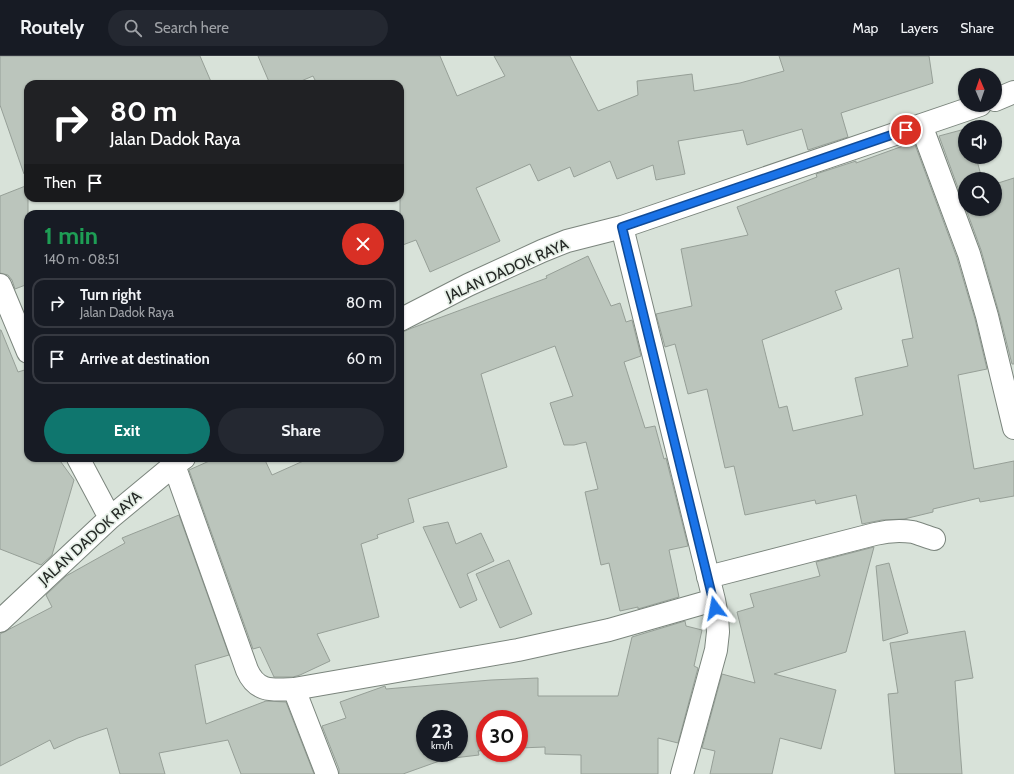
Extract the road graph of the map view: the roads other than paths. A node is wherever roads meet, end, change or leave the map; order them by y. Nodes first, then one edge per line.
1 (1014, 92) edge
2 (1002, 97) edge
3 (959, 112) edge
4 (921, 125) junction
5 (622, 227) junction
6 (0, 286) edge
7 (404, 318) edge
8 (24, 343) edge
9 (1014, 428) edge
10 (80, 462) edge
11 (178, 462) edge
12 (179, 462) edge
13 (110, 518) junction
14 (934, 539) dead end
15 (708, 577) junction
16 (714, 600) junction
17 (0, 621) edge
18 (294, 689) junction
19 (327, 774) edge
20 (682, 774) edge

1 - 2 street
3 - 4 street, JALAN DADOK RAYA
4 - 5 street, JALAN DADOK RAYA
4 - 9 street
5 - 7 street, JALAN DADOK RAYA
5 - 15 street
6 - 8 street
10 - 13 street
11 - 13 street, JALAN DADOK RAYA
12 - 18 street
13 - 17 street, JALAN DADOK RAYA
14 - 15 street
15 - 16 street
16 - 18 street
16 - 20 street
18 - 19 street

